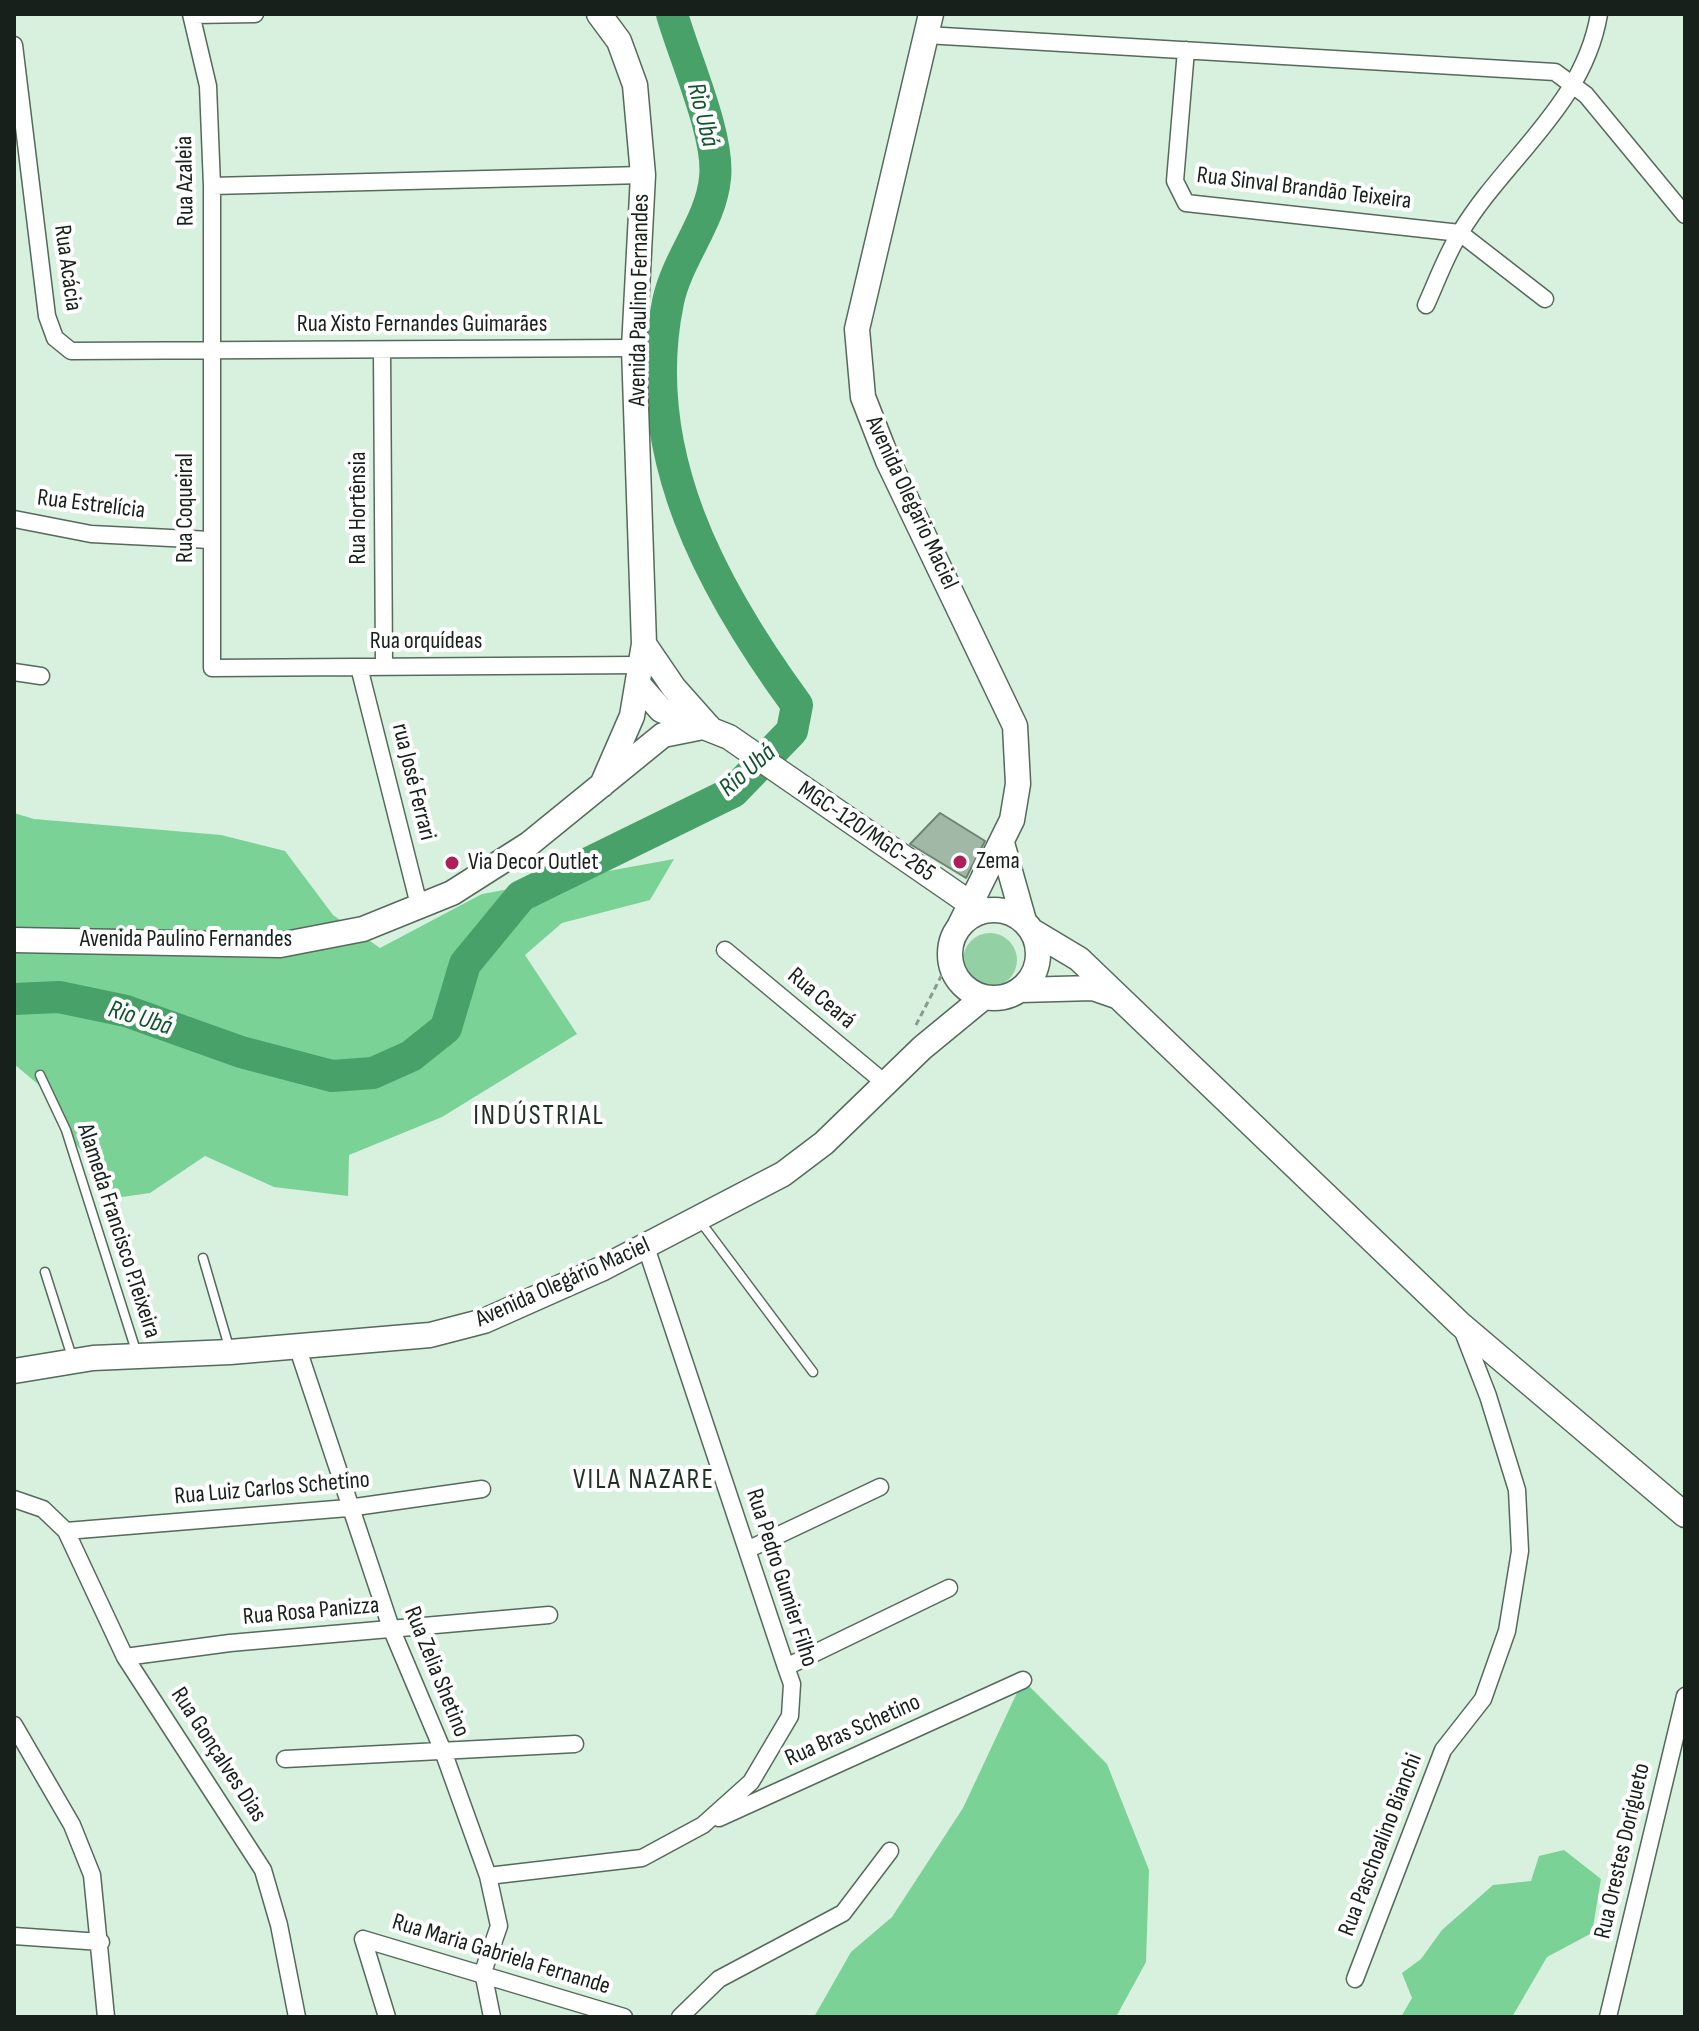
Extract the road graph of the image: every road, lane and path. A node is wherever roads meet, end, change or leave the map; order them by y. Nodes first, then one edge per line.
1 (255, 14) edge
2 (599, 14) edge
3 (1599, 14) edge
4 (191, 15) edge
5 (928, 24) edge
6 (14, 45) edge
7 (1186, 50) junction
8 (1574, 87) junction
9 (643, 175) junction
10 (212, 186) junction
11 (1685, 215) edge
12 (1460, 233) junction
13 (1545, 299) dead end
14 (1426, 305) dead end
15 (211, 348) junction
16 (634, 348) junction
17 (382, 350) junction
18 (14, 519) edge
19 (210, 540) junction
20 (640, 664) junction
21 (384, 666) junction
22 (359, 667) junction
23 (212, 668) joint
24 (14, 672) edge
25 (41, 676) dead end
26 (719, 732) junction
27 (602, 785) junction
28 (1002, 843) junction
29 (969, 906) junction
30 (420, 909) junction
31 (1029, 927) junction
32 (14, 940) edge
33 (725, 950) dead end
34 (1020, 990) junction
35 (984, 997) junction
36 (1123, 999) junction
37 (40, 1075) dead end
38 (886, 1084) junction
39 (699, 1220) junction
40 (646, 1247) junction
41 (203, 1258) dead end
42 (45, 1272) dead end
43 (1460, 1324) junction
44 (297, 1346) junction
45 (230, 1352) junction
46 (137, 1355) junction
47 (73, 1361) junction
48 (14, 1371) edge
49 (813, 1372) dead end
50 (880, 1487) dead end
51 (482, 1489) dead end
52 (14, 1499) edge
53 (348, 1508) junction
54 (1685, 1515) edge
55 (66, 1531) junction
56 (747, 1550) junction
57 (949, 1588) dead end
58 (549, 1615) dead end
59 (391, 1628) junction
60 (125, 1657) junction
61 (786, 1667) junction
62 (1023, 1680) dead end
63 (1685, 1696) edge
64 (14, 1725) edge
65 (575, 1744) dead end
66 (443, 1751) junction
67 (285, 1759) dead end
68 (703, 1825) junction
69 (890, 1851) dead end
70 (488, 1876) junction
71 (14, 1936) edge
72 (101, 1942) junction
73 (483, 1972) junction
74 (1355, 1979) dead end
75 (106, 2017) edge
76 (297, 2017) edge
77 (387, 2017) edge
78 (492, 2017) edge
79 (624, 2017) edge
80 (680, 2017) edge
81 (1608, 2017) edge

1 - 4 street
2 - 9 main road, Avenida Paulino Fernandes
3 - 8 street
4 - 10 street, Rua Azaleia
5 - 7 street
5 - 28 main road, Avenida Olegario Maciel
6 - 15 street, Rua Acácia
7 - 8 street
7 - 12 street, Rua Sinval Brandão Teixeira
8 - 11 street
8 - 12 street
9 - 10 street
9 - 16 main road, Avenida Paulino Fernandes
10 - 15 street, Rua Azaleia
12 - 13 street
12 - 14 street
15 - 17 street, Rua Xisto Fernandes Guimarães
15 - 19 street, Rua Coqueiral
16 - 17 street, Rua Xisto Fernandes Guimarães
16 - 20 main road, Avenida Paulino Fernandes
17 - 21 street, Rua Hortênsia
18 - 19 street, Rua Estrelícia
19 - 23 street, Rua Coqueiral
20 - 21 street, Rua orquídeas
20 - 26 main road
20 - 26 main road
20 - 27 main road, Avenida Paulino Fernandes
21 - 22 street, Rua orquídeas
22 - 23 street, Rua orquídeas
22 - 30 street, rua José Ferrari
24 - 25 street
26 - 27 main road, Avenida Paulino Fernandes
26 - 29 main road, MGC-120/MGC-265
27 - 30 main road, Avenida Paulino Fernandes
28 - 29 main road, Avenida Olegario Maciel
28 - 31 main road
29 - 31 main road
29 - 35 main road
30 - 32 main road, Avenida Paulino Fernandes
31 - 34 main road
31 - 36 main road
33 - 38 street, Rua Ceará
34 - 35 main road
34 - 36 main road
35 - 38 main road, Avenida Olegário Maciel
36 - 43 main road
37 - 46 lane, Alameda Francisco P.Teixeira
38 - 39 main road, Avenida Olegário Maciel
39 - 40 main road, Avenida Olegário Maciel
39 - 49 lane
40 - 44 main road, Avenida Olegário Maciel
40 - 56 street, Rua Pedro Gumier Filho
41 - 45 lane
42 - 47 lane
43 - 54 main road
43 - 74 street, Rua Paschoalino Bianchi
44 - 45 main road, Avenida Olegário Maciel
44 - 53 street, Rua Zelia Shetino
45 - 46 main road, Avenida Olegário Maciel
46 - 47 main road, Avenida Olegário Maciel
47 - 48 main road, Avenida Olegário Maciel
50 - 56 street
51 - 53 street, Rua Luiz Carlos Schetino
52 - 55 street
53 - 55 street, Rua Luiz Carlos Schetino
53 - 59 street, Rua Zelia Shetino
55 - 60 street, Rua Gonçalves Dias
56 - 61 street, Rua Pedro Gumier Filho
57 - 61 street
58 - 59 street, Rua Rosa Panizza
59 - 60 street, Rua Rosa Panizza
59 - 66 street, Rua Zelia Shetino
60 - 76 street, Rua Gonçalves Dias
61 - 68 street, Rua Pedro Gumier Filho
62 - 68 street, Rua Bras Schetino
63 - 81 street, Rua Orestes Dorigueto
64 - 72 street
65 - 66 street
66 - 67 street
66 - 70 street, Rua Zelia Shetino
68 - 70 street, Rua Pedro Gumier Filho
69 - 80 street
70 - 73 street, Rua Zelia Shetino
71 - 72 street
72 - 75 street
73 - 77 street, Rua Maria Gabriela Fernande
73 - 78 street
73 - 79 street, Rua Maria Gabriela Fernande

